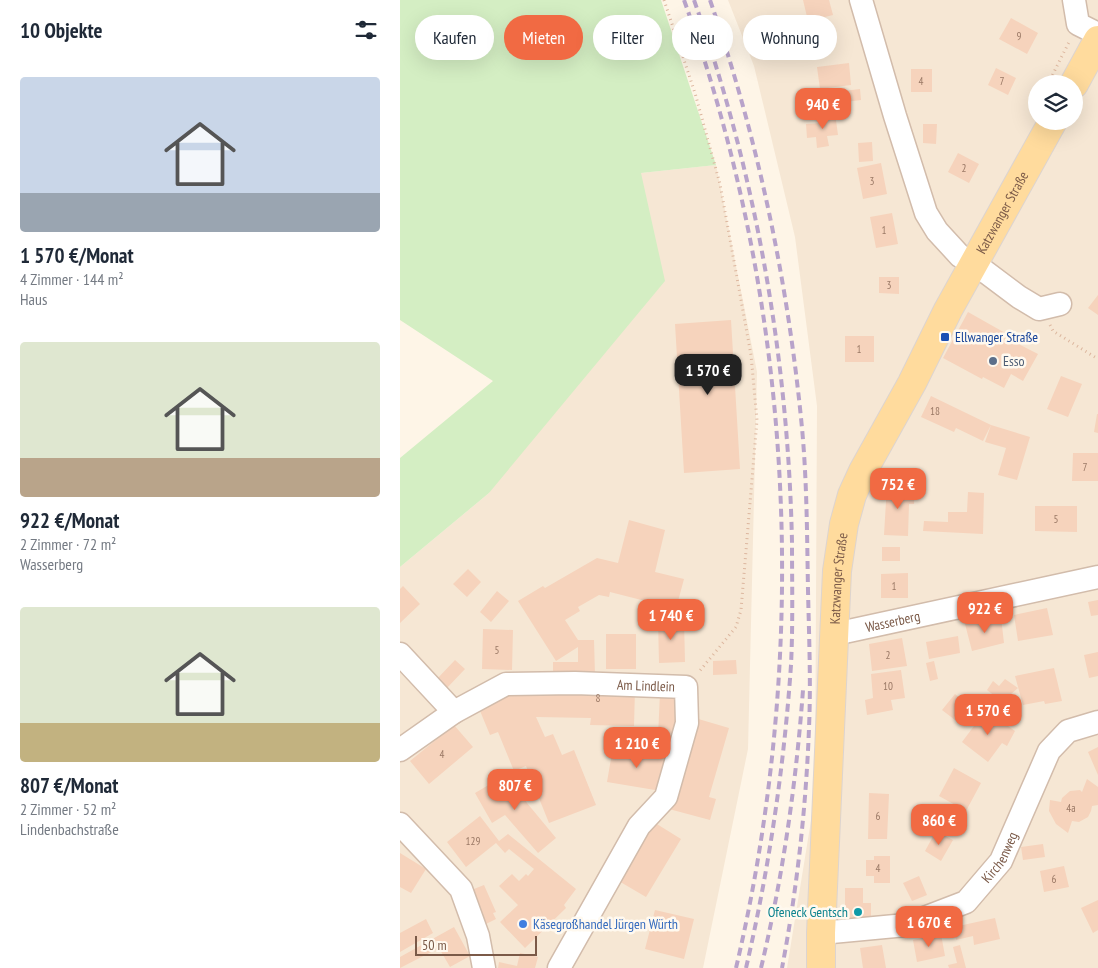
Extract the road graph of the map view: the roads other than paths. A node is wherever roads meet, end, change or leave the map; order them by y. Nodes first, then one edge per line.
1 (861, 0) edge
2 (1074, 0) edge
3 (1098, 34) edge
4 (1098, 40) edge
5 (1079, 75) edge
6 (1048, 130) edge
7 (975, 264) junction
8 (1048, 301) road end
9 (1098, 577) edge
10 (835, 634) junction
11 (400, 654) edge
12 (454, 712) junction
13 (1098, 722) edge
14 (400, 750) edge
15 (400, 824) edge
16 (821, 933) junction
17 (484, 968) edge
18 (559, 968) edge
19 (821, 968) edge

1 - 7 street
2 - 3 street
4 - 5 main road
6 - 7 main road, Katzwanger Straße
7 - 8 street
7 - 10 main road, Katzwanger Straße
9 - 10 street, Wasserberg
10 - 16 main road, Katzwanger Straße
11 - 12 street
12 - 14 street, Am Lindlein
12 - 18 street, Am Lindlein
13 - 16 street, Kirchenweg
15 - 17 street
16 - 19 main road, Katzwanger Straße

